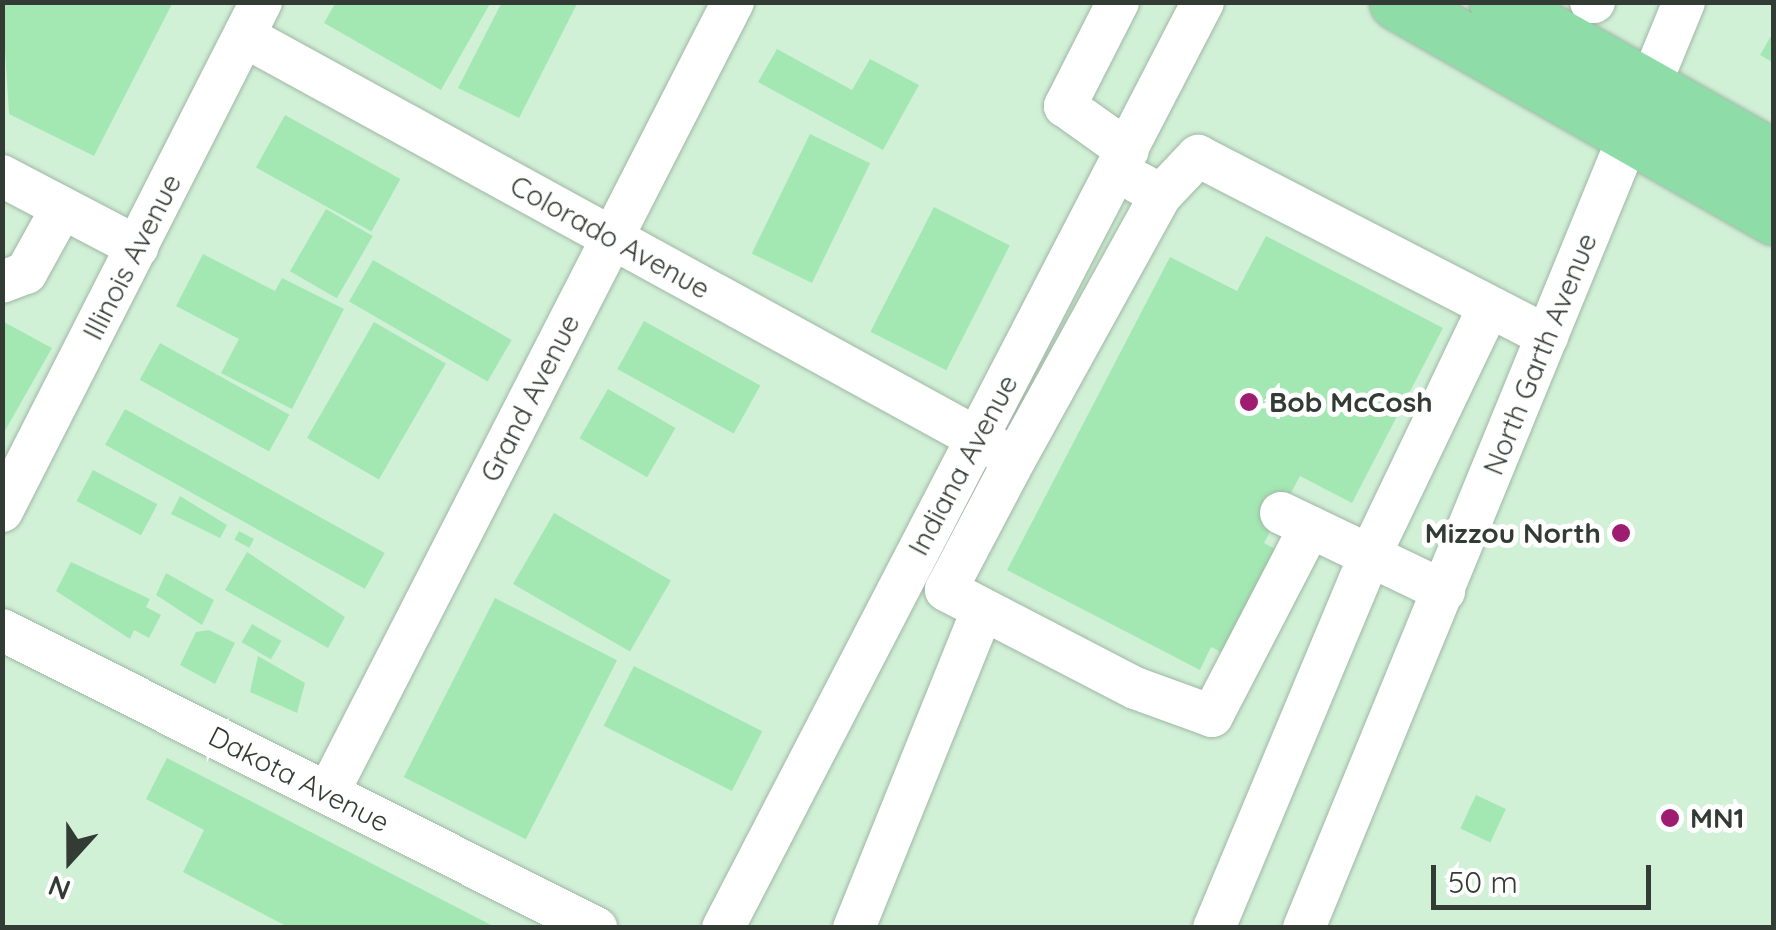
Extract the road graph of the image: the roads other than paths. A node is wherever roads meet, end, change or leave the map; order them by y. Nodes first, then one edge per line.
1 (733, 2) edge
2 (1118, 2) edge
3 (1203, 2) edge
4 (1397, 2) edge
5 (1684, 2) edge
6 (1517, 7) edge
7 (252, 19) edge
8 (1640, 112) junction
9 (1774, 158) edge
10 (1123, 162) junction
11 (2, 176) edge
12 (1161, 195) junction
13 (62, 208) junction
14 (1774, 217) edge
15 (612, 237) junction
16 (136, 247) junction
17 (2, 282) edge
18 (1488, 309) junction
19 (1547, 336) junction
20 (976, 438) junction
21 (1015, 459) junction
22 (2, 511) edge
23 (1370, 555) junction
24 (1444, 590) junction
25 (982, 611) junction
26 (2, 630) edge
27 (328, 793) junction
28 (596, 928) edge
29 (723, 928) edge
30 (854, 928) edge
31 (1214, 928) edge
32 (1304, 928) edge

1 - 15 street, Grand Avenue
2 - 10 street
3 - 10 street, Indiana Avenue
4 - 8 main road
5 - 8 street, North Garth Avenue
6 - 8 main road
7 - 15 street, Colorado Avenue
7 - 16 street, Illinois Avenue
8 - 9 main road
8 - 14 main road
8 - 19 street, North Garth Avenue
10 - 12 street
10 - 20 street, Indiana Avenue
11 - 13 street
12 - 18 street
12 - 21 street
13 - 16 street
13 - 17 street
15 - 20 street, Colorado Avenue
15 - 27 street, Grand Avenue
16 - 22 street, Illinois Avenue
18 - 19 street
18 - 23 street
19 - 24 street, North Garth Avenue
20 - 21 street, Colorado Avenue
20 - 29 street, Indiana Avenue
21 - 25 street
23 - 24 street
23 - 25 street
23 - 31 street
24 - 32 street, North Garth Avenue
25 - 30 street
26 - 27 street, Dakota Avenue
27 - 28 street, Dakota Avenue

